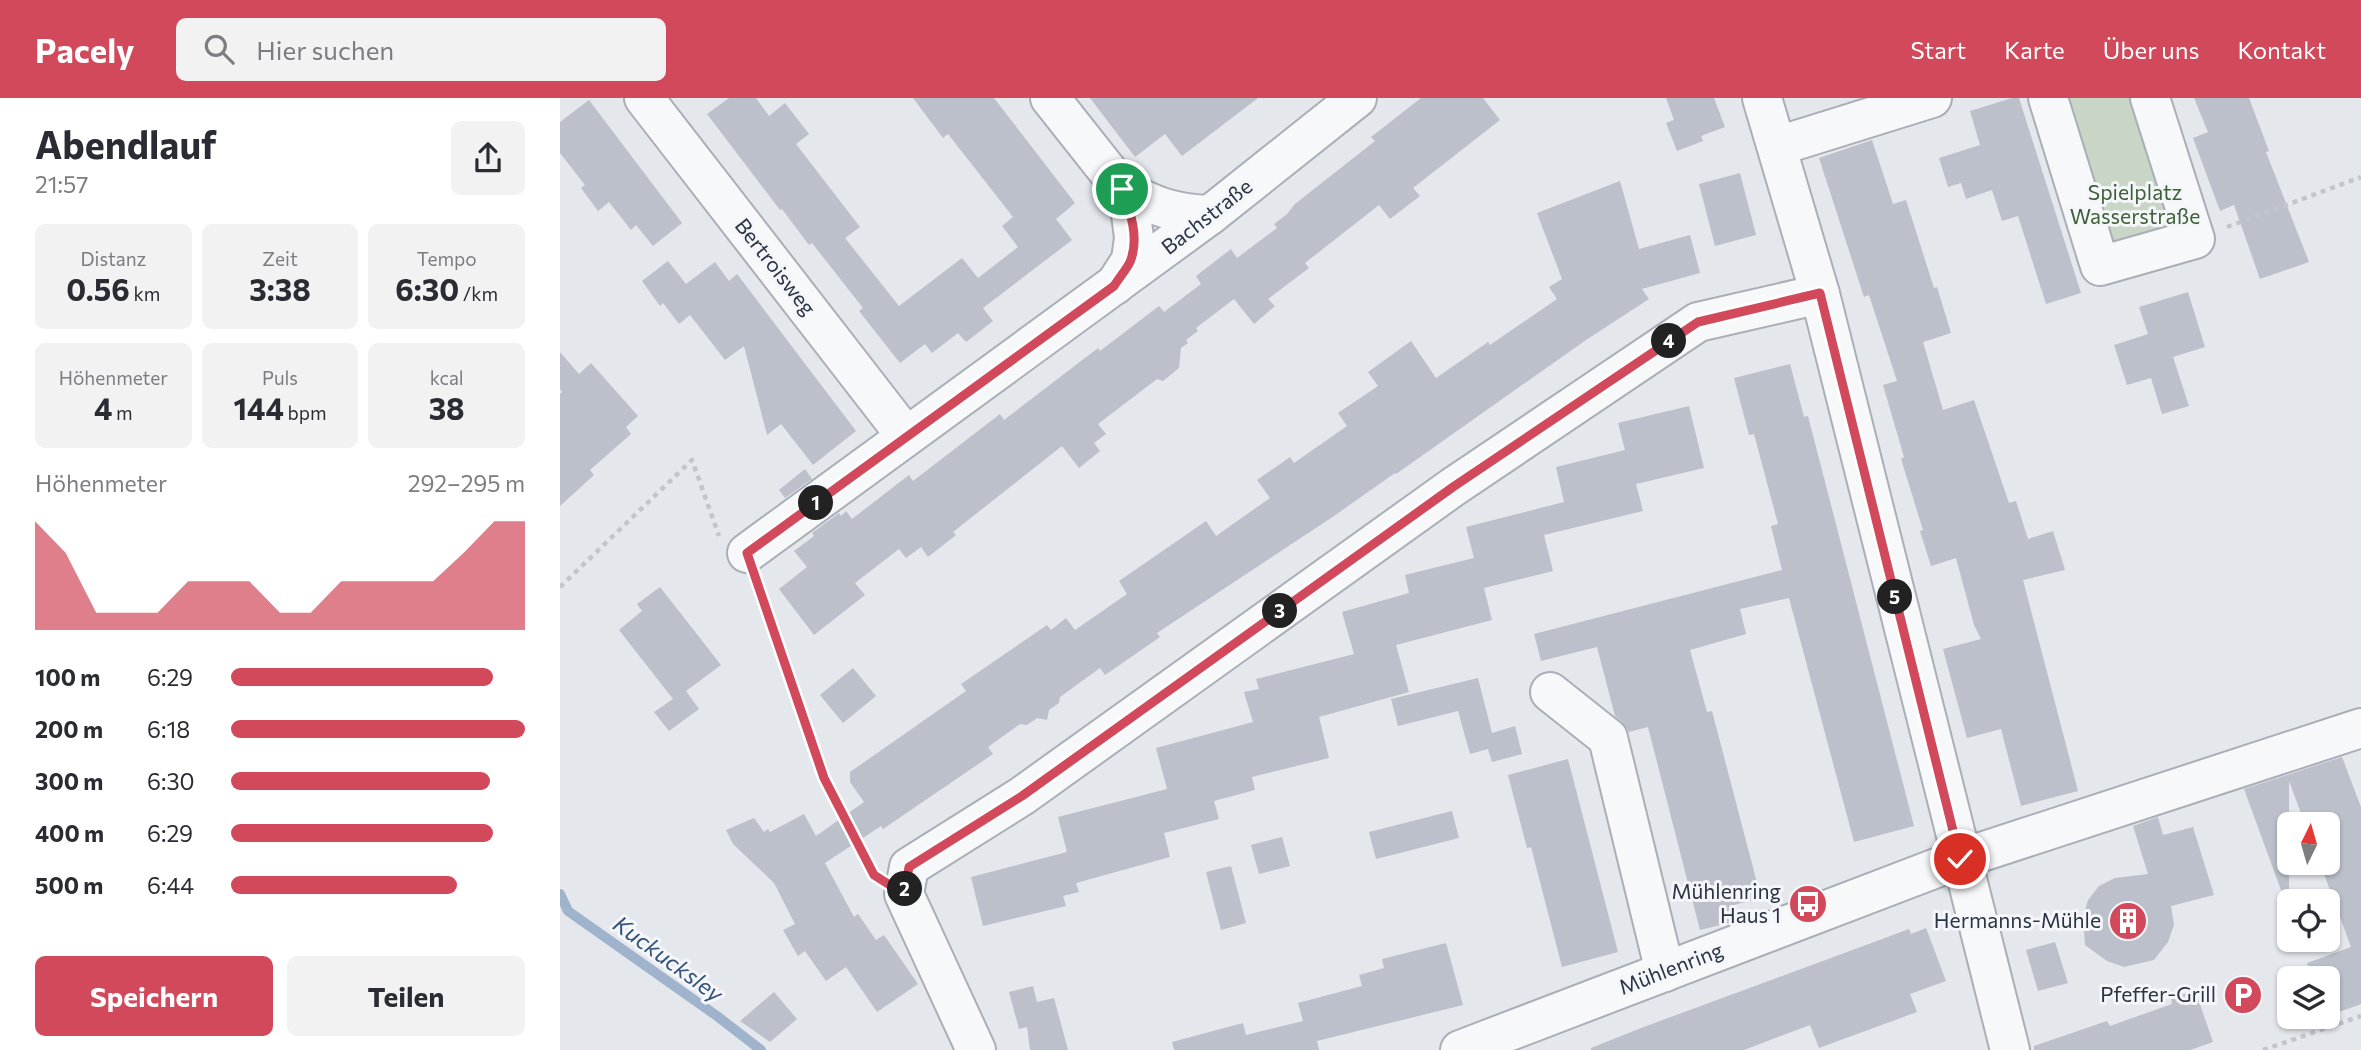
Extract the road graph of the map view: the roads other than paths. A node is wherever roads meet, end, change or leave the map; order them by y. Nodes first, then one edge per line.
1 (644, 98) edge
2 (1050, 98) edge
3 (1357, 98) edge
4 (1762, 98) edge
5 (1932, 98) edge
6 (2048, 98) edge
7 (2150, 98) edge
8 (1778, 146) junction
9 (1122, 189) junction
10 (1210, 215) junction
11 (1114, 286) junction
12 (1820, 293) junction
13 (906, 436) junction
14 (747, 553) road end
15 (1550, 692) dead end
16 (2361, 727) edge
17 (1960, 859) junction
18 (1665, 972) junction
19 (976, 1050) edge
20 (1460, 1050) edge
21 (2010, 1050) edge

1 - 13 street, Bertroisweg
2 - 9 street
3 - 10 street, Bachstraße
4 - 8 street
5 - 8 street
6 - 7 street
8 - 12 street
9 - 10 street
9 - 11 street
10 - 11 street, Bachstraße
11 - 13 street, Bachstraße
12 - 17 street
12 - 19 street
13 - 14 street, Bachstraße
15 - 18 street
16 - 17 street, Mühlenring
17 - 18 street, Mühlenring
17 - 21 street
18 - 20 street, Mühlenring

